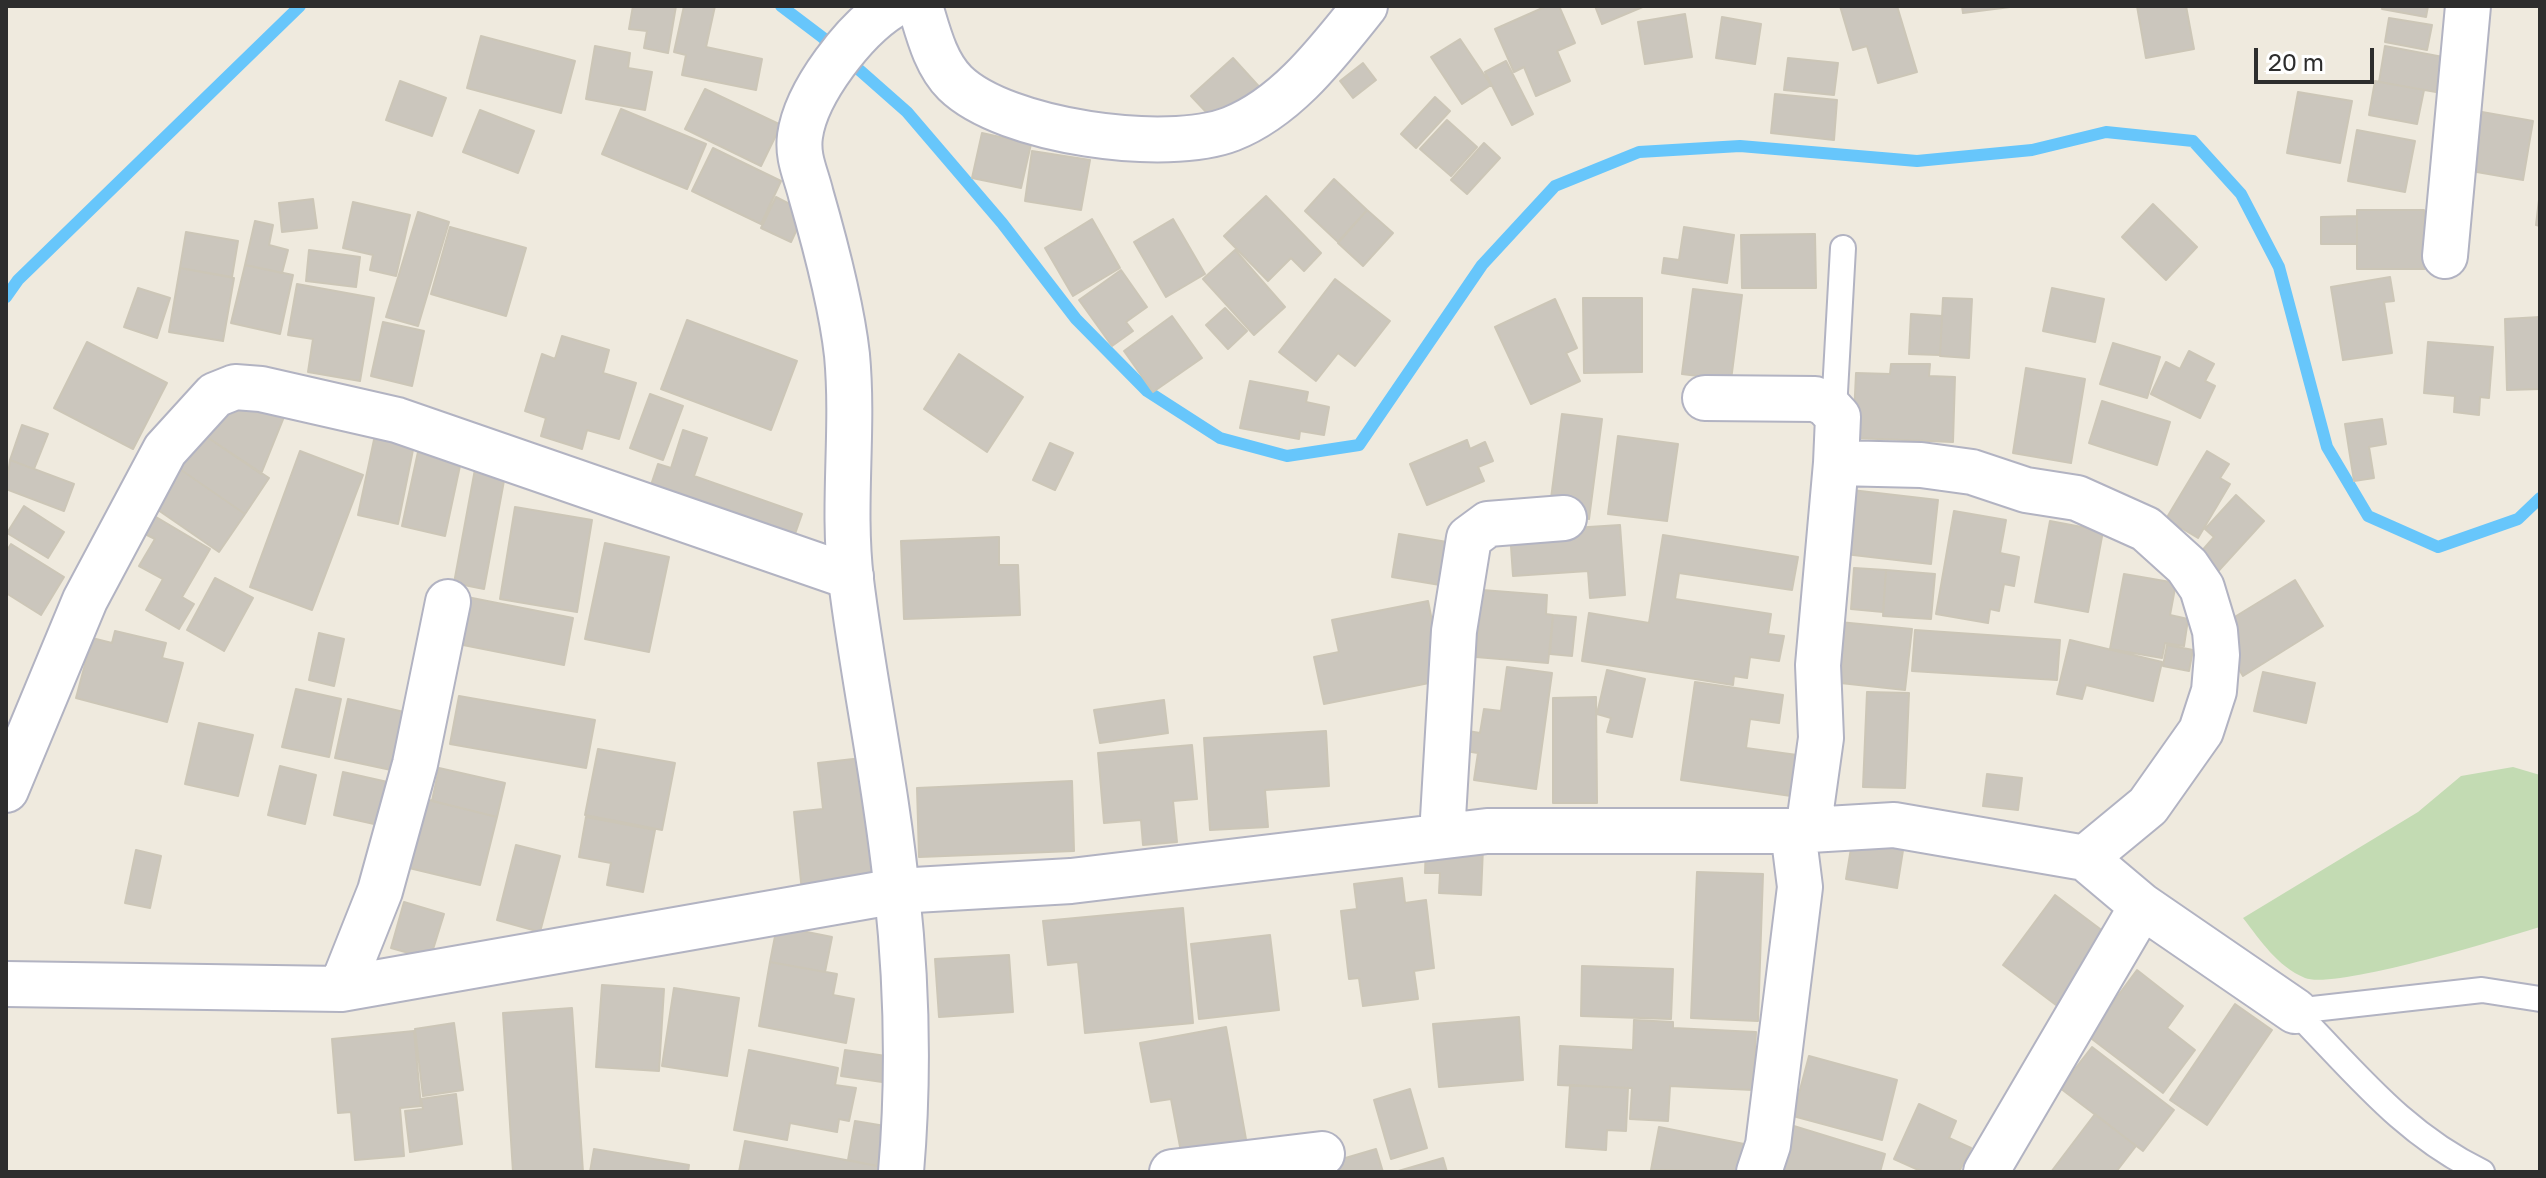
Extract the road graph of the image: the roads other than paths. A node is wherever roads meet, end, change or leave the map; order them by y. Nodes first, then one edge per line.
1 (920, 6) edge
2 (1365, 6) edge
3 (2468, 6) edge
4 (883, 12) edge
5 (1843, 248) dead end
6 (2445, 256) dead end
7 (1705, 398) dead end
8 (1834, 410) junction
9 (1836, 463) junction
10 (1564, 518) dead end
11 (851, 577) junction
12 (448, 602) dead end
13 (6, 790) edge
14 (1801, 831) junction
15 (1442, 835) junction
16 (2085, 858) junction
17 (897, 891) junction
18 (2142, 906) junction
19 (6, 984) edge
20 (341, 989) junction
21 (2540, 999) edge
22 (2295, 1011) junction
23 (1322, 1154) dead end
24 (901, 1172) edge
25 (1172, 1172) edge
26 (1759, 1172) edge
27 (1986, 1172) edge
28 (2482, 1172) edge

1 - 2 street
3 - 6 street
4 - 11 street
5 - 8 lane
7 - 8 street
8 - 9 street
9 - 14 street
9 - 16 street
10 - 15 street
11 - 13 street
11 - 17 street
12 - 20 street
14 - 15 street
14 - 16 street
14 - 26 street
15 - 17 street
16 - 18 street
17 - 20 street
17 - 24 street
18 - 22 street
18 - 27 street
19 - 20 street
21 - 22 lane
22 - 28 lane
23 - 25 street

